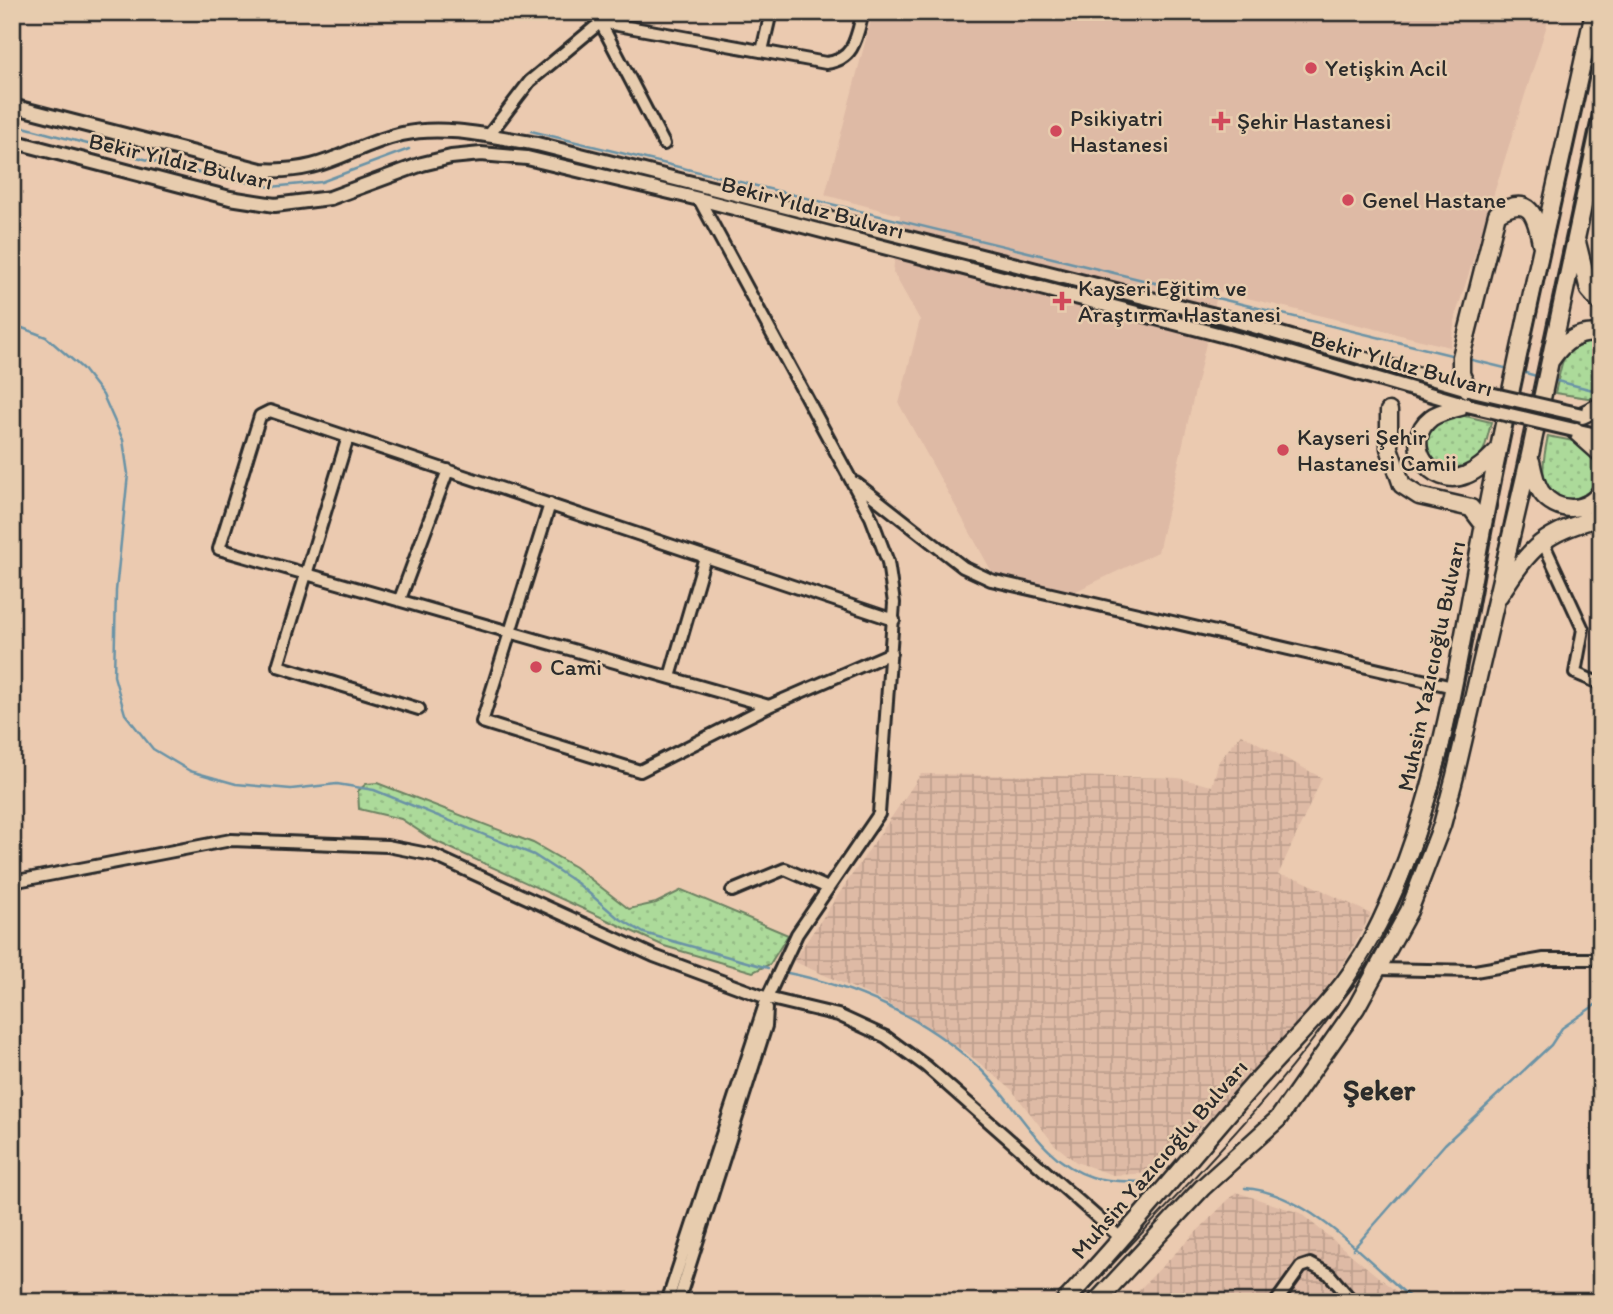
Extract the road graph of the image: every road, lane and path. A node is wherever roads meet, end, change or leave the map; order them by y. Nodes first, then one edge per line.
1 (771, 12) edge
2 (863, 12) edge
3 (1594, 12) edge
4 (598, 17) edge
5 (762, 51) junction
6 (12, 106) edge
7 (1601, 121) edge
8 (488, 136) junction
9 (12, 142) edge
10 (664, 144) dead end
11 (699, 199) junction
12 (1577, 225) junction
13 (1542, 252) junction
14 (1601, 304) edge
15 (1601, 335) edge
16 (1550, 362) junction
17 (1467, 397) junction
18 (1601, 406) edge
19 (1390, 411) dead end
20 (1582, 415) junction
21 (1601, 419) edge
22 (1574, 430) junction
23 (1601, 436) edge
24 (348, 437) junction
25 (1501, 447) junction
26 (1601, 454) edge
27 (1530, 455) junction
28 (448, 470) junction
29 (852, 479) junction
30 (1491, 491) junction
31 (1601, 491) edge
32 (1454, 503) junction
33 (550, 504) junction
34 (1601, 517) edge
35 (1484, 525) junction
36 (1542, 540) junction
37 (705, 556) junction
38 (305, 572) junction
39 (400, 599) junction
40 (1492, 607) junction
41 (894, 620) junction
42 (512, 631) junction
43 (891, 653) junction
44 (670, 677) junction
45 (1601, 684) edge
46 (1453, 687) junction
47 (769, 706) junction
48 (419, 709) dead end
49 (12, 882) edge
50 (828, 888) junction
51 (732, 891) dead end
52 (1601, 959) edge
53 (1378, 969) junction
54 (767, 998) junction
55 (1123, 1240) junction
56 (1276, 1301) edge
57 (667, 1302) edge
58 (678, 1302) edge
59 (1064, 1302) edge
60 (1096, 1302) edge
61 (1353, 1302) edge

1 - 5 street
2 - 5 street
3 - 13 highway, Muhsin Yazıcıoğlu Bulvarı
4 - 5 street
4 - 8 street
4 - 10 street
6 - 8 main road, Bekir Yıldız Bulvarı
7 - 12 highway, Muhsin Yazıcıoğlu Bulvarı
8 - 17 main road, Bekir Yıldız Bulvarı
9 - 11 main road, Bekir Yıldız Bulvarı
11 - 17 main road, Bekir Yıldız Bulvarı
11 - 29 street
12 - 14 highway
12 - 16 highway, Muhsin Yazıcıoğlu Bulvarı
13 - 17 highway
13 - 25 highway, Muhsin Yazıcıoğlu Bulvarı, bridge
15 - 16 highway
16 - 27 highway, Muhsin Yazıcıoğlu Bulvarı, bridge
17 - 20 main road, Bekir Yıldız Bulvarı, bridge
17 - 22 main road, Bekir Yıldız Bulvarı, bridge
17 - 25 highway
18 - 20 highway
19 - 32 highway
20 - 21 main road, Bekir Yıldız Bulvarı
22 - 23 main road, Bekir Yıldız Bulvarı
22 - 26 highway
24 - 28 street
24 - 38 street
24 - 38 street
25 - 30 highway, Muhsin Yazıcıoğlu Bulvarı
27 - 31 highway
27 - 40 highway, Muhsin Yazıcıoğlu Bulvarı
28 - 33 street
28 - 39 street
29 - 41 street
29 - 46 street
30 - 32 highway
30 - 35 highway, Muhsin Yazıcıoğlu Bulvarı
32 - 35 highway
33 - 37 street
33 - 42 street
34 - 36 highway
35 - 46 highway, Muhsin Yazıcıoğlu Bulvarı
36 - 40 highway
36 - 45 street
37 - 41 street
37 - 44 street
38 - 39 street
38 - 48 street
39 - 42 street
40 - 53 highway, Muhsin Yazıcıoğlu Bulvarı
41 - 43 street
42 - 44 street
42 - 47 street
43 - 47 street
43 - 50 street
44 - 47 street
46 - 55 highway, Muhsin Yazıcıoğlu Bulvarı
49 - 54 street
50 - 51 street
50 - 54 street
52 - 53 street
53 - 60 highway, Muhsin Yazıcıoğlu Bulvarı
54 - 55 street
54 - 57 street
54 - 58 street
55 - 59 highway, Muhsin Yazıcıoğlu Bulvarı
56 - 61 street

